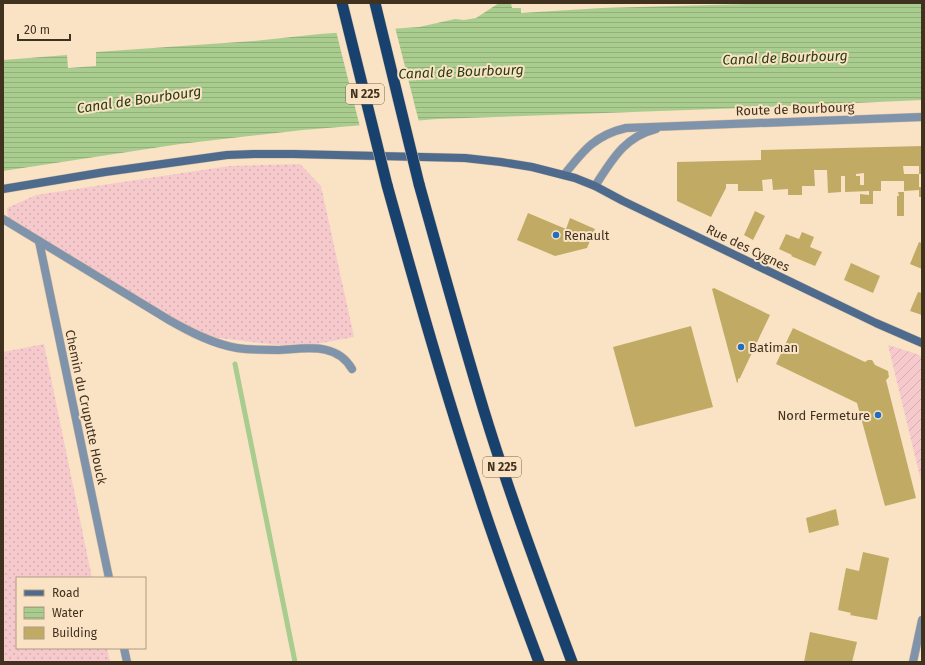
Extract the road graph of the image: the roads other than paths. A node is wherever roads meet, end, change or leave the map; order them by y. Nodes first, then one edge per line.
1 (342, 3) edge
2 (375, 3) edge
3 (922, 117) edge
4 (668, 126) junction
5 (564, 175) junction
6 (595, 186) junction
7 (3, 189) edge
8 (3, 219) edge
9 (39, 241) junction
10 (922, 343) edge
11 (352, 369) dead end
12 (109, 577) edge
13 (922, 620) edge
14 (124, 649) edge
15 (127, 662) edge
16 (540, 662) edge
17 (572, 662) edge
18 (913, 662) edge

1 - 16 highway, N 225, bridge
2 - 17 highway, N 225, bridge
3 - 4 street, Route de Bourbourg
4 - 5 street, Route de Bourbourg
4 - 6 street, Route de Bourbourg
5 - 6 main road, Rue des Cygnes
5 - 7 main road, Rue des Cygnes
6 - 10 main road, Rue des Cygnes
8 - 9 street
9 - 11 street
9 - 12 street, Chemin du Cruputte Houck
13 - 18 street
14 - 15 street

